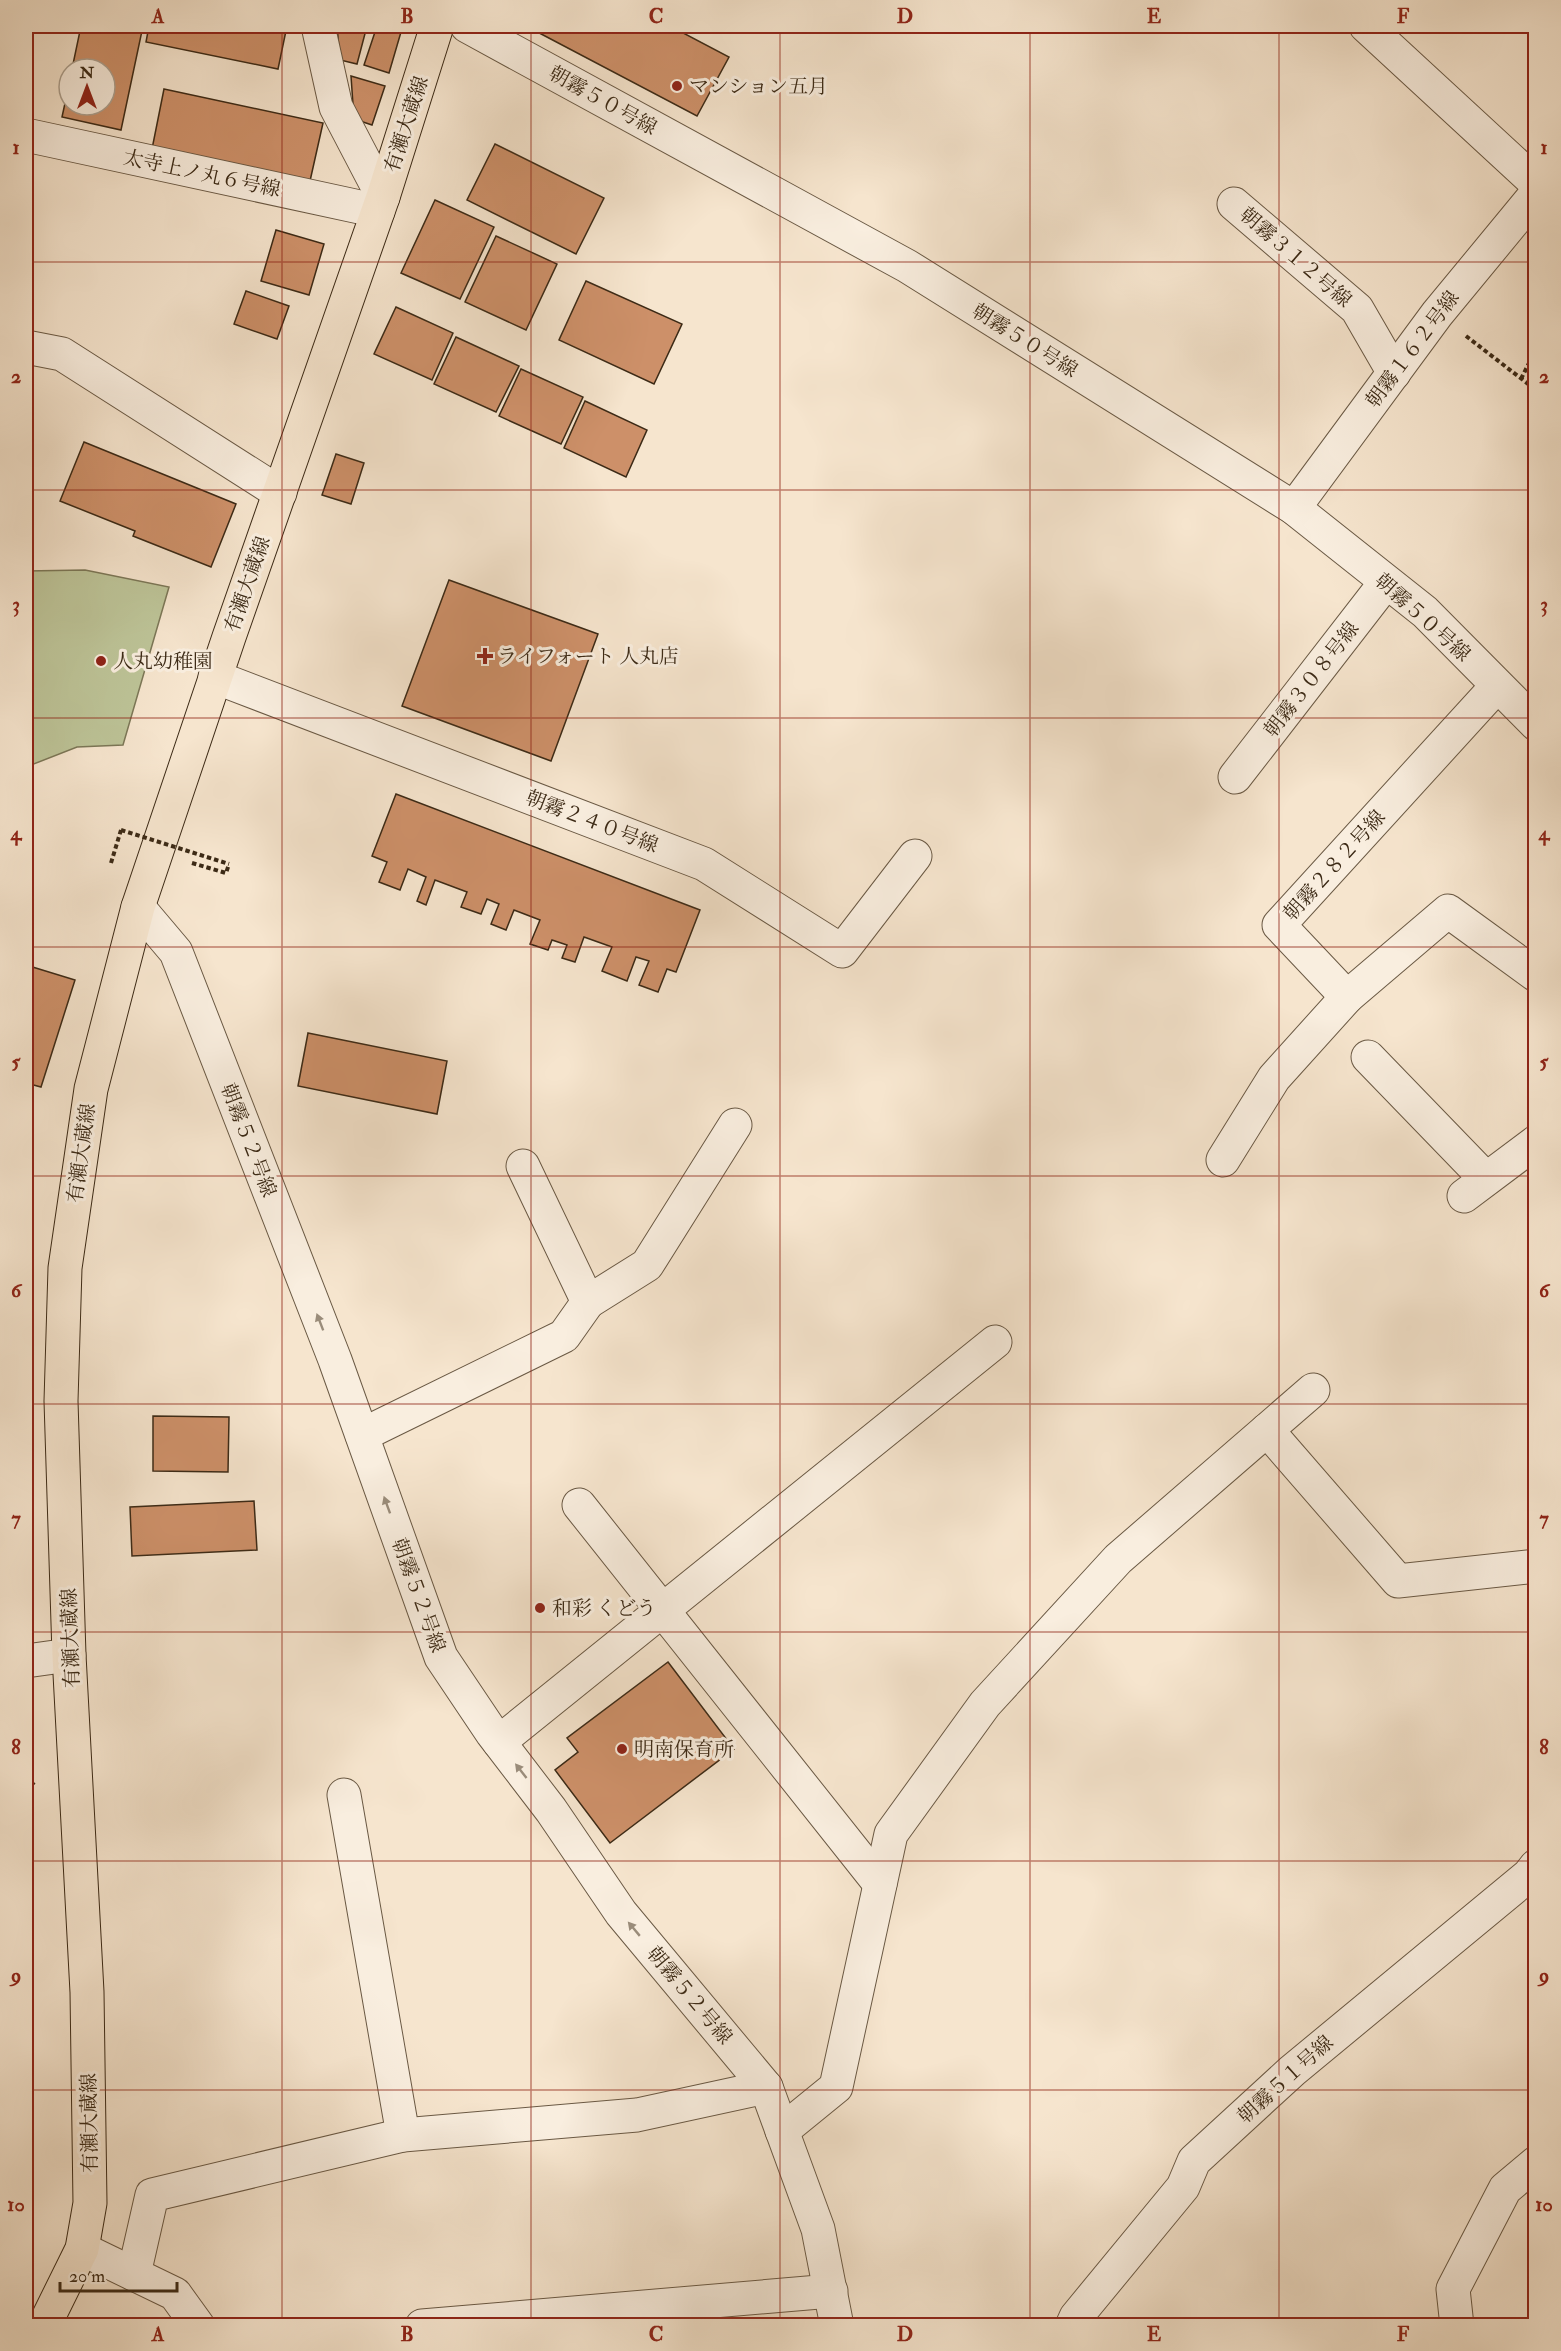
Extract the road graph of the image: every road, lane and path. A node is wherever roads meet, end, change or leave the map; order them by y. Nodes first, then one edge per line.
1 (318, 26) edge
2 (437, 26) edge
3 (467, 26) edge
4 (1366, 26) edge
5 (26, 135) edge
6 (1536, 183) edge
7 (1536, 194) edge
8 (380, 204) junction
9 (1234, 204) dead end
10 (1437, 314) junction
11 (26, 347) edge
12 (1536, 349) edge
13 (1394, 373) junction
14 (1521, 379) junction
15 (1536, 390) edge
16 (279, 493) junction
17 (1294, 508) junction
18 (1386, 582) junction
19 (215, 677) junction
20 (1497, 686) junction
21 (1536, 724) edge
22 (1236, 777) dead end
23 (915, 856) dead end
24 (192, 863) dead end
25 (108, 872) dead end
26 (138, 907) junction
27 (1536, 975) edge
28 (1347, 997) junction
29 (1368, 1057) dead end
30 (735, 1125) dead end
31 (1536, 1142) edge
32 (1222, 1160) dead end
33 (523, 1166) dead end
34 (588, 1302) junction
35 (995, 1342) dead end
36 (1313, 1390) dead end
37 (1267, 1430) junction
38 (362, 1435) junction
39 (579, 1505) dead end
40 (1536, 1566) edge
41 (662, 1610) junction
42 (69, 1655) junction
43 (26, 1661) edge
44 (499, 1742) junction
45 (35, 1781) dead end
46 (26, 1791) edge
47 (344, 1795) dead end
48 (1536, 1866) edge
49 (880, 1884) junction
50 (766, 2087) junction
51 (782, 2131) junction
52 (403, 2135) junction
53 (1536, 2163) edge
54 (82, 2249) junction
55 (134, 2274) junction
56 (831, 2291) junction
57 (44, 2325) edge
58 (198, 2325) edge
59 (422, 2325) edge
60 (837, 2325) edge
61 (1072, 2325) edge
62 (1457, 2325) edge

1 - 8 street
2 - 8 main road, 有瀬大蔵線
3 - 17 street, 朝霧５０号線
4 - 6 street
5 - 8 street, 太寺上ノ丸６号線
7 - 10 street, 朝霧１６２号線
8 - 16 main road, 有瀬大蔵線
9 - 13 street, 朝霧３１２号線
10 - 13 street, 朝霧１６２号線
10 - 14 path
11 - 16 street
12 - 14 path
13 - 17 street, 朝霧１６２号線
14 - 15 path
16 - 19 main road, 有瀬大蔵線
17 - 18 street, 朝霧５０号線
18 - 20 street, 朝霧５０号線
18 - 22 street, 朝霧３０８号線
19 - 23 street, 朝霧２４０号線
19 - 26 main road, 有瀬大蔵線
20 - 21 street, 朝霧５０号線
20 - 28 street, 朝霧２８２号線
24 - 25 path, bridge
38 -> 26 street, 朝霧５２号線
26 - 42 main road, 有瀬大蔵線
27 - 28 street
28 - 32 street
29 - 31 street
30 - 34 street
33 - 34 street
34 - 38 street
35 - 41 street
36 - 37 street
37 - 40 street
37 - 49 street
44 -> 38 street, 朝霧５２号線
39 - 41 street
41 - 44 street
41 - 49 street
42 - 43 street
42 - 54 main road, 有瀬大蔵線
50 -> 44 street, 朝霧５２号線
45 - 46 path
47 - 52 street
48 - 61 street, 朝霧５１号線
49 - 51 street
50 - 51 street, 朝霧５２号線
50 - 52 street
51 - 56 street, 朝霧５２号線
52 - 55 street
53 - 62 street
54 - 55 street
54 - 57 main road, 有瀬大蔵線
55 - 58 street
56 - 59 street
56 - 60 street, 朝霧５２号線

